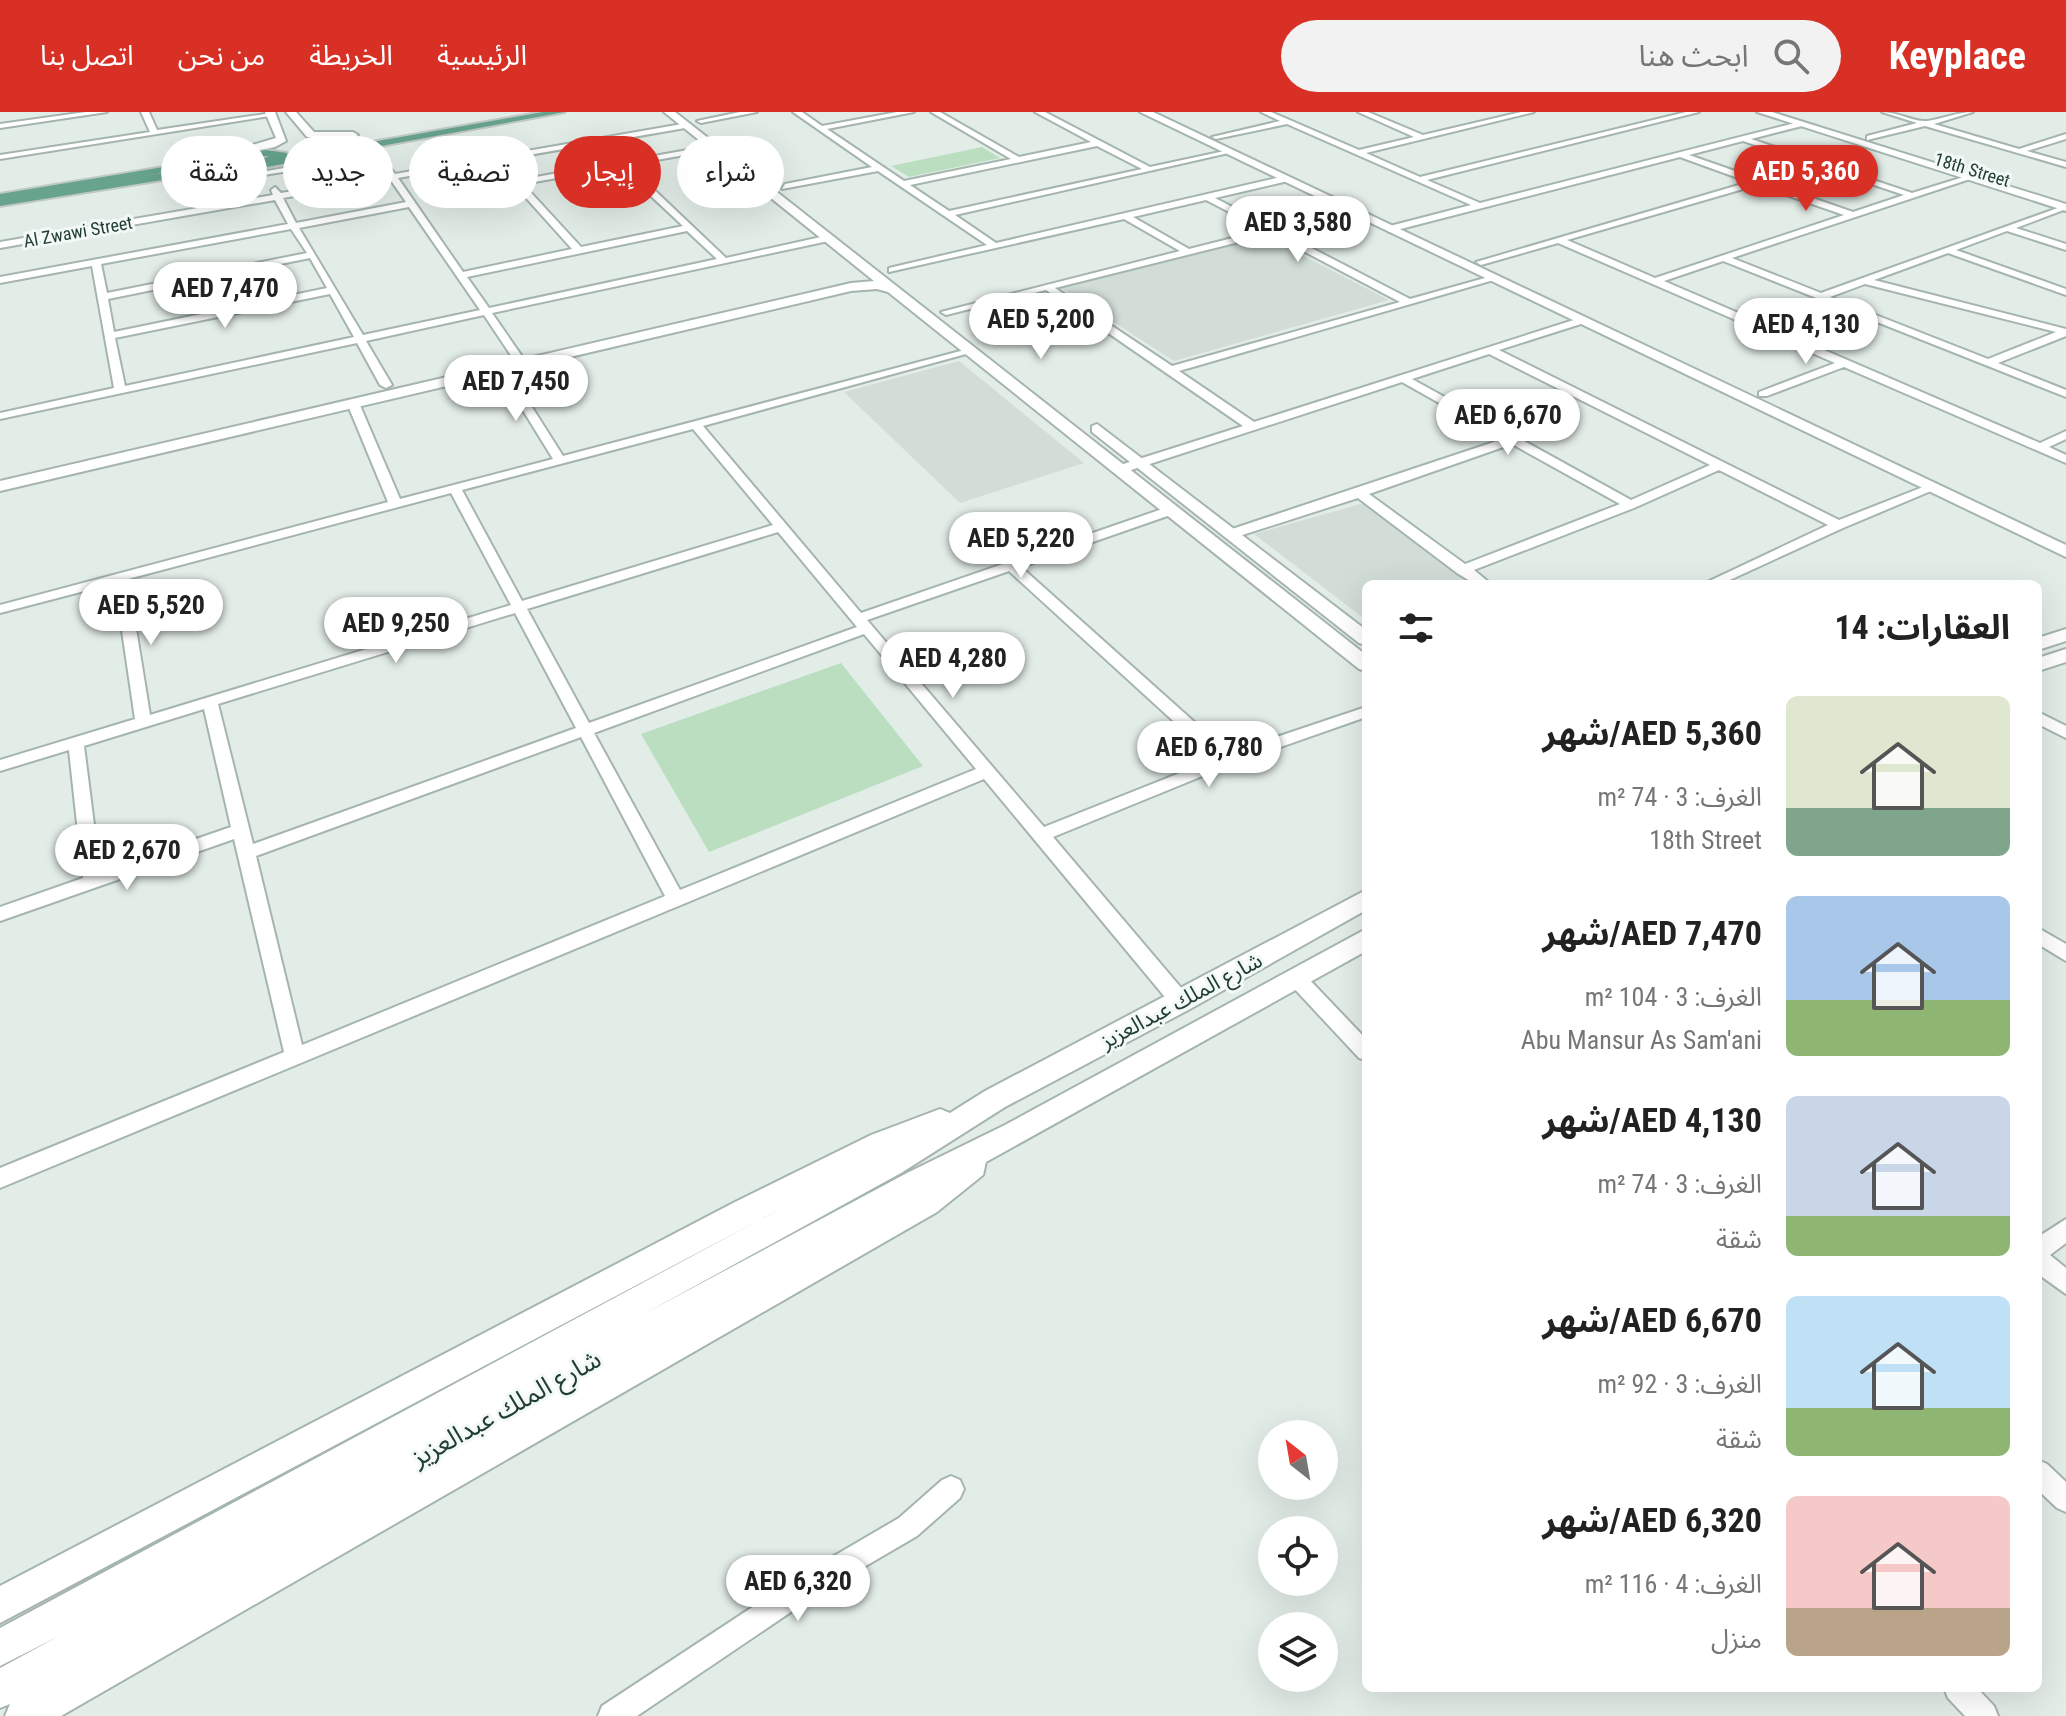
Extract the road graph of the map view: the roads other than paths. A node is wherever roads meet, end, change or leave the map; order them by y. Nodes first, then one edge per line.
1 (103, 112) edge
2 (145, 112) edge
3 (224, 112) edge
4 (497, 112) edge
5 (519, 112) edge
6 (540, 112) edge
7 (560, 112) edge
8 (669, 112) edge
9 (753, 112) edge
10 (797, 112) edge
11 (910, 112) edge
12 (935, 112) edge
13 (1039, 112) edge
14 (1145, 112) edge
15 (1162, 112) edge
16 (1265, 112) edge
17 (1363, 112) edge
18 (1530, 112) edge
19 (1657, 112) edge
20 (1695, 112) edge
21 (1762, 112) edge
22 (1786, 112) edge
23 (1886, 112) edge
24 (1969, 112) edge
25 (273, 113) edge
26 (296, 113) edge
27 (1673, 118) junction
28 (693, 119) edge
29 (229, 121) junction
30 (1288, 122) junction
31 (1924, 123) junction
32 (1799, 124) junction
33 (0, 126) edge
34 (408, 126) dead end
35 (821, 128) junction
36 (367, 132) dead end
37 (154, 133) junction
38 (353, 135) junction
39 (347, 136) edge
40 (707, 136) edge
41 (2066, 136) edge
42 (1216, 137) junction
43 (1423, 138) junction
44 (1742, 138) junction
45 (1870, 138) junction
46 (1099, 143) junction
47 (267, 144) edge
48 (538, 149) edge
49 (2019, 151) junction
50 (1229, 152) junction
51 (1358, 153) junction
52 (1679, 154) junction
53 (0, 157) edge
54 (1018, 160) junction
55 (2066, 165) edge
56 (161, 167) edge
57 (878, 168) junction
58 (267, 169) edge
59 (1150, 170) junction
60 (267, 173) edge
61 (409, 173) edge
62 (393, 176) joint
63 (1967, 177) junction
64 (1285, 179) junction
65 (1418, 180) junction
66 (1757, 182) junction
67 (161, 183) edge
68 (903, 184) junction
69 (785, 187) junction
70 (0, 195) edge
71 (1911, 195) junction
72 (283, 196) edge
73 (279, 197) junction
74 (1207, 197) junction
75 (409, 200) edge
76 (784, 201) edge
77 (661, 202) edge
78 (0, 204) edge
79 (409, 205) edge
80 (2065, 205) edge
81 (1479, 206) junction
82 (538, 207) edge
83 (415, 208) edge
84 (948, 214) junction
85 (1852, 215) junction
86 (1125, 216) junction
87 (293, 226) junction
88 (1396, 227) junction
89 (688, 228) junction
90 (2007, 228) junction
91 (1271, 231) junction
92 (830, 238) junction
93 (1560, 240) junction
94 (0, 245) edge
95 (994, 246) junction
96 (2066, 247) edge
97 (578, 250) junction
98 (1948, 250) junction
99 (1188, 252) junction
100 (313, 255) junction
101 (1723, 258) junction
102 (723, 260) junction
103 (868, 260) junction
104 (1481, 262) junction
105 (96, 263) junction
106 (892, 270) junction
107 (461, 275) junction
108 (1492, 279) junction
109 (0, 280) edge
110 (1655, 281) junction
111 (1865, 281) junction
112 (846, 282) junction
113 (1048, 287) junction
114 (333, 290) junction
115 (895, 290) junction
116 (2066, 292) edge
117 (103, 297) junction
118 (1820, 297) junction
119 (1406, 301) junction
120 (485, 311) junction
121 (946, 312) junction
122 (1580, 321) junction
123 (2066, 332) edge
124 (110, 336) junction
125 (359, 339) junction
126 (977, 346) junction
127 (1490, 350) junction
128 (516, 355) junction
129 (1844, 363) junction
130 (1989, 363) junction
131 (502, 368) junction
132 (1171, 370) junction
133 (1403, 378) junction
134 (386, 385) junction
135 (120, 390) junction
136 (1763, 394) junction
137 (2066, 394) edge
138 (353, 403) junction
139 (0, 416) edge
140 (1080, 416) dead end
141 (694, 423) junction
142 (1253, 427) junction
143 (2066, 435) edge
144 (1512, 440) junction
145 (2039, 448) junction
146 (559, 459) junction
147 (2066, 459) edge
148 (1141, 463) junction
149 (1718, 466) junction
150 (1121, 469) junction
151 (0, 475) edge
152 (0, 486) edge
153 (454, 487) junction
154 (1932, 488) junction
155 (1360, 493) junction
156 (395, 503) junction
157 (1630, 505) junction
158 (1172, 510) junction
159 (1838, 525) junction
160 (781, 527) junction
161 (1231, 534) junction
162 (2066, 537) edge
163 (2066, 552) edge
164 (1010, 564) junction
165 (1462, 570) junction
166 (121, 576) junction
167 (1478, 580) edge
168 (1719, 580) edge
169 (518, 607) junction
170 (0, 609) edge
171 (863, 623) junction
172 (2066, 635) edge
173 (1362, 636) edge
174 (2042, 643) edge
175 (2066, 655) edge
176 (1362, 662) edge
177 (2042, 664) edge
178 (210, 702) junction
179 (1362, 713) edge
180 (2042, 719) edge
181 (143, 722) junction
182 (584, 730) junction
183 (2066, 733) edge
184 (76, 743) junction
185 (1226, 760) junction
186 (0, 766) edge
187 (987, 771) junction
188 (241, 830) junction
189 (1042, 835) junction
190 (246, 853) junction
191 (92, 882) junction
192 (676, 900) junction
193 (1362, 901) edge
194 (0, 914) edge
195 (2042, 938) edge
196 (1362, 941) edge
197 (2066, 954) edge
198 (1297, 979) junction
199 (1181, 1002) junction
200 (1362, 1048) edge
201 (295, 1057) junction
202 (995, 1099) junction
203 (1015, 1134) junction
204 (0, 1178) edge
205 (2066, 1229) edge
206 (2042, 1259) edge
207 (2042, 1264) edge
208 (2066, 1283) edge
209 (2042, 1477) edge
210 (951, 1489) dead end
211 (2066, 1499) edge
212 (0, 1605) edge
213 (0, 1648) edge
214 (0, 1689) edge
215 (1962, 1692) edge
216 (24, 1716) edge
217 (612, 1716) edge
218 (1984, 1716) edge

1 - 33 street
2 - 37 street
3 - 29 street
4 - 34 main road
5 - 6 main road
7 - 58 main road
8 - 28 street
9 - 28 street, Al Zwawi Street
10 - 35 street
11 - 35 street
12 - 54 street
13 - 46 street
14 - 50 street
15 - 42 street
16 - 30 street
17 - 43 street
18 - 43 street
19 - 27 street
20 - 27 street
21 - 32 street
22 - 45 street, 18th Street
23 - 31 street
24 - 31 street
25 - 26 street
25 - 29 street
25 - 47 street
26 - 38 street
27 - 65 street
28 - 40 street
28 - 48 street, Al Zwawi Street
28 - 69 street
29 - 37 street
30 - 42 street
30 - 51 street
31 - 45 street
31 - 49 street
32 - 44 street
32 - 63 street
35 - 57 street
36 - 38 main road
37 - 53 street
38 - 39 main road
41 - 49 street
42 - 88 street
43 - 51 street
44 - 52 street
44 - 71 street
45 - 80 street, 18th Street
46 - 54 street
46 - 59 street
49 - 55 street
50 - 59 street
50 - 64 street
51 - 65 street
52 - 66 street
52 - 81 street
54 - 68 street
56 - 70 main road
57 - 68 street
57 - 69 street
59 - 84 street
60 - 73 street
61 - 62 street, Al Zwawi Street
62 - 75 street
63 - 71 street
63 - 80 street
64 - 74 street
64 - 88 street
65 - 81 street
66 - 85 street
66 - 93 street
67 - 78 main road
68 - 84 street
69 - 103 street
70 - 78 main road
71 - 85 street
72 - 73 street, Al Zwawi Street
73 - 87 street
73 - 94 street, Al Zwawi Street
74 - 86 street
74 - 91 street
76 - 92 street
77 - 89 street
79 - 87 street
80 - 90 street
81 - 88 street
82 - 97 street
83 - 107 street
84 - 95 street
85 - 101 street
86 - 95 street
86 - 99 street
87 - 100 street
87 - 105 street
88 - 104 street
88 - 108 street
89 - 97 street
89 - 102 street
90 - 96 street
90 - 98 street
91 - 99 street
91 - 119 street
92 - 102 street
92 - 103 street
93 - 104 street
93 - 110 street
95 - 106 street
97 - 107 street
98 - 111 street
98 - 116 street
99 - 113 street
100 - 114 street
100 - 117 street
101 - 110 street
101 - 118 street
102 - 120 street
103 - 106 street
103 - 112 street
103 - 115 street
104 - 136 street
105 - 109 street
105 - 117 street
106 - 121 street
107 - 120 street
108 - 119 street
108 - 122 street
110 - 129 street
111 - 118 street
111 - 123 street
112 - 115 street
112 - 128 street
112 - 131 street
113 - 121 street
113 - 132 street
114 - 124 street
114 - 125 street
115 - 126 street
117 - 124 street
118 - 130 street
119 - 132 street
120 - 125 street
120 - 128 street
121 - 126 street
122 - 127 street
122 - 154 street
123 - 130 street
124 - 135 street
125 - 134 street
125 - 135 street
126 - 141 street
126 - 150 street
127 - 133 street
127 - 149 street
128 - 134 street
129 - 136 street
129 - 145 street
130 - 137 street
131 - 138 street
131 - 146 street
132 - 142 street
133 - 142 street
133 - 144 street
134 - 151 street
135 - 139 street
136 - 162 street
138 - 152 street
138 - 156 street
140 - 148 street
141 - 146 street
141 - 160 street
142 - 148 street
143 - 145 street
144 - 155 street
144 - 157 street
145 - 147 street
146 - 153 street
148 - 150 street
148 - 161 street
149 - 157 street
149 - 159 street
150 - 158 street
153 - 156 street
153 - 169 street
154 - 159 street
154 - 163 street
155 - 161 street
155 - 165 street
156 - 166 street
157 - 165 street
158 - 164 street
158 - 176 street
159 - 168 street
160 - 169 street
160 - 171 street
161 - 173 street
164 - 171 street
164 - 185 street
165 - 167 street
166 - 170 street
166 - 181 street
169 - 178 street
169 - 182 street
171 - 182 street
171 - 187 street
172 - 174 street
175 - 177 street
178 - 181 street
178 - 188 street
179 - 185 street
180 - 183 street
181 - 184 street
182 - 190 street
182 - 192 street
184 - 186 street
184 - 191 street
185 - 189 street
187 - 189 street
187 - 192 street
188 - 190 street
188 - 191 street
189 - 199 street
190 - 201 street
191 - 194 street
192 - 201 street
193 - 199 street, شارع الملك عبدالعزيز
195 - 197 street
196 - 198 street, شارع الملك عبدالعزيز
198 - 200 street
198 - 203 street, شارع الملك عبدالعزيز
199 - 202 street, شارع الملك عبدالعزيز
201 - 204 street
202 - 212 street, شارع الملك عبدالعزيز
202 - 213 street, شارع الملك عبدالعزيز
203 - 214 street, شارع الملك عبدالعزيز
203 - 216 street, شارع الملك عبدالعزيز
205 - 206 street
207 - 208 street
209 - 211 street
210 - 217 street
215 - 218 street

